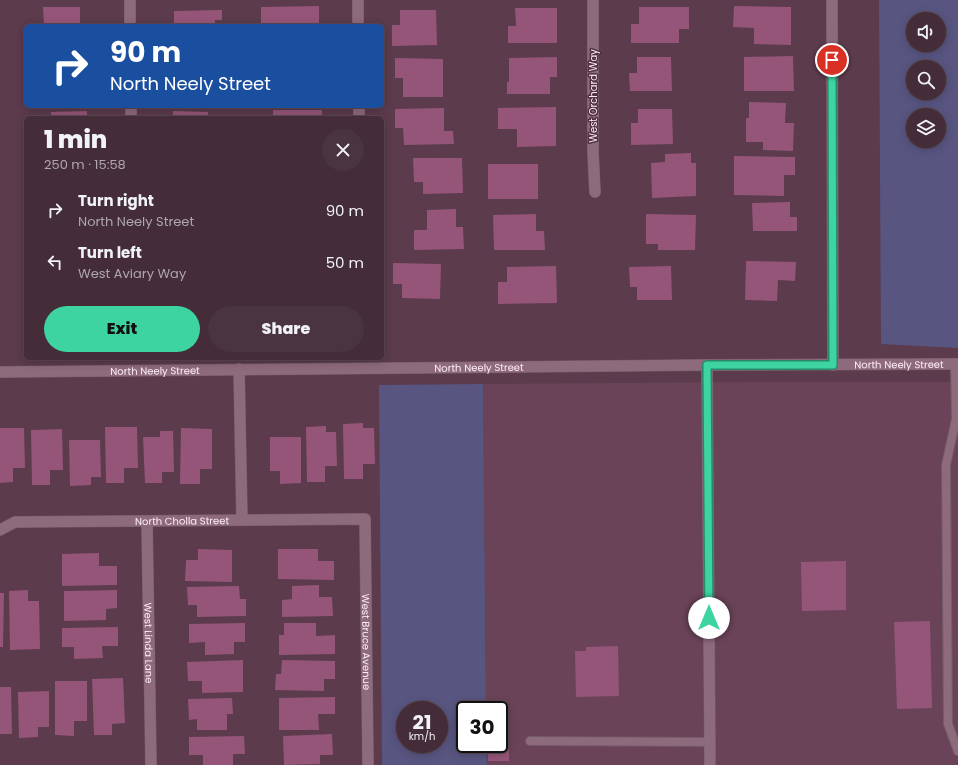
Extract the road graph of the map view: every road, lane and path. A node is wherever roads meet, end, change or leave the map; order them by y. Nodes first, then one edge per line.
1 (130, 0) edge
2 (358, 0) edge
3 (593, 0) edge
4 (832, 0) edge
5 (130, 24) edge
6 (358, 24) edge
7 (595, 192) dead end
8 (956, 364) edge
9 (707, 365) junction
10 (833, 365) junction
11 (240, 369) junction
12 (0, 372) edge
13 (365, 519) joint
14 (242, 520) junction
15 (147, 522) junction
16 (0, 530) edge
17 (530, 741) dead end
18 (710, 742) junction
19 (958, 751) edge
20 (151, 765) edge
21 (368, 765) edge
22 (710, 765) edge

1 - 5 street
2 - 6 street
3 - 7 street, West Orchard Way
4 - 10 street
8 - 10 street, North Neely Street
8 - 19 lane
9 - 10 street, North Neely Street
9 - 11 street, North Neely Street
9 - 18 street
11 - 12 street, North Neely Street
11 - 14 street
13 - 14 street, North Cholla Street
13 - 21 street, West Bruce Avenue
14 - 15 street, North Cholla Street
15 - 16 street, North Cholla Street
15 - 20 street, West Linda Lane
17 - 18 lane
18 - 22 street

